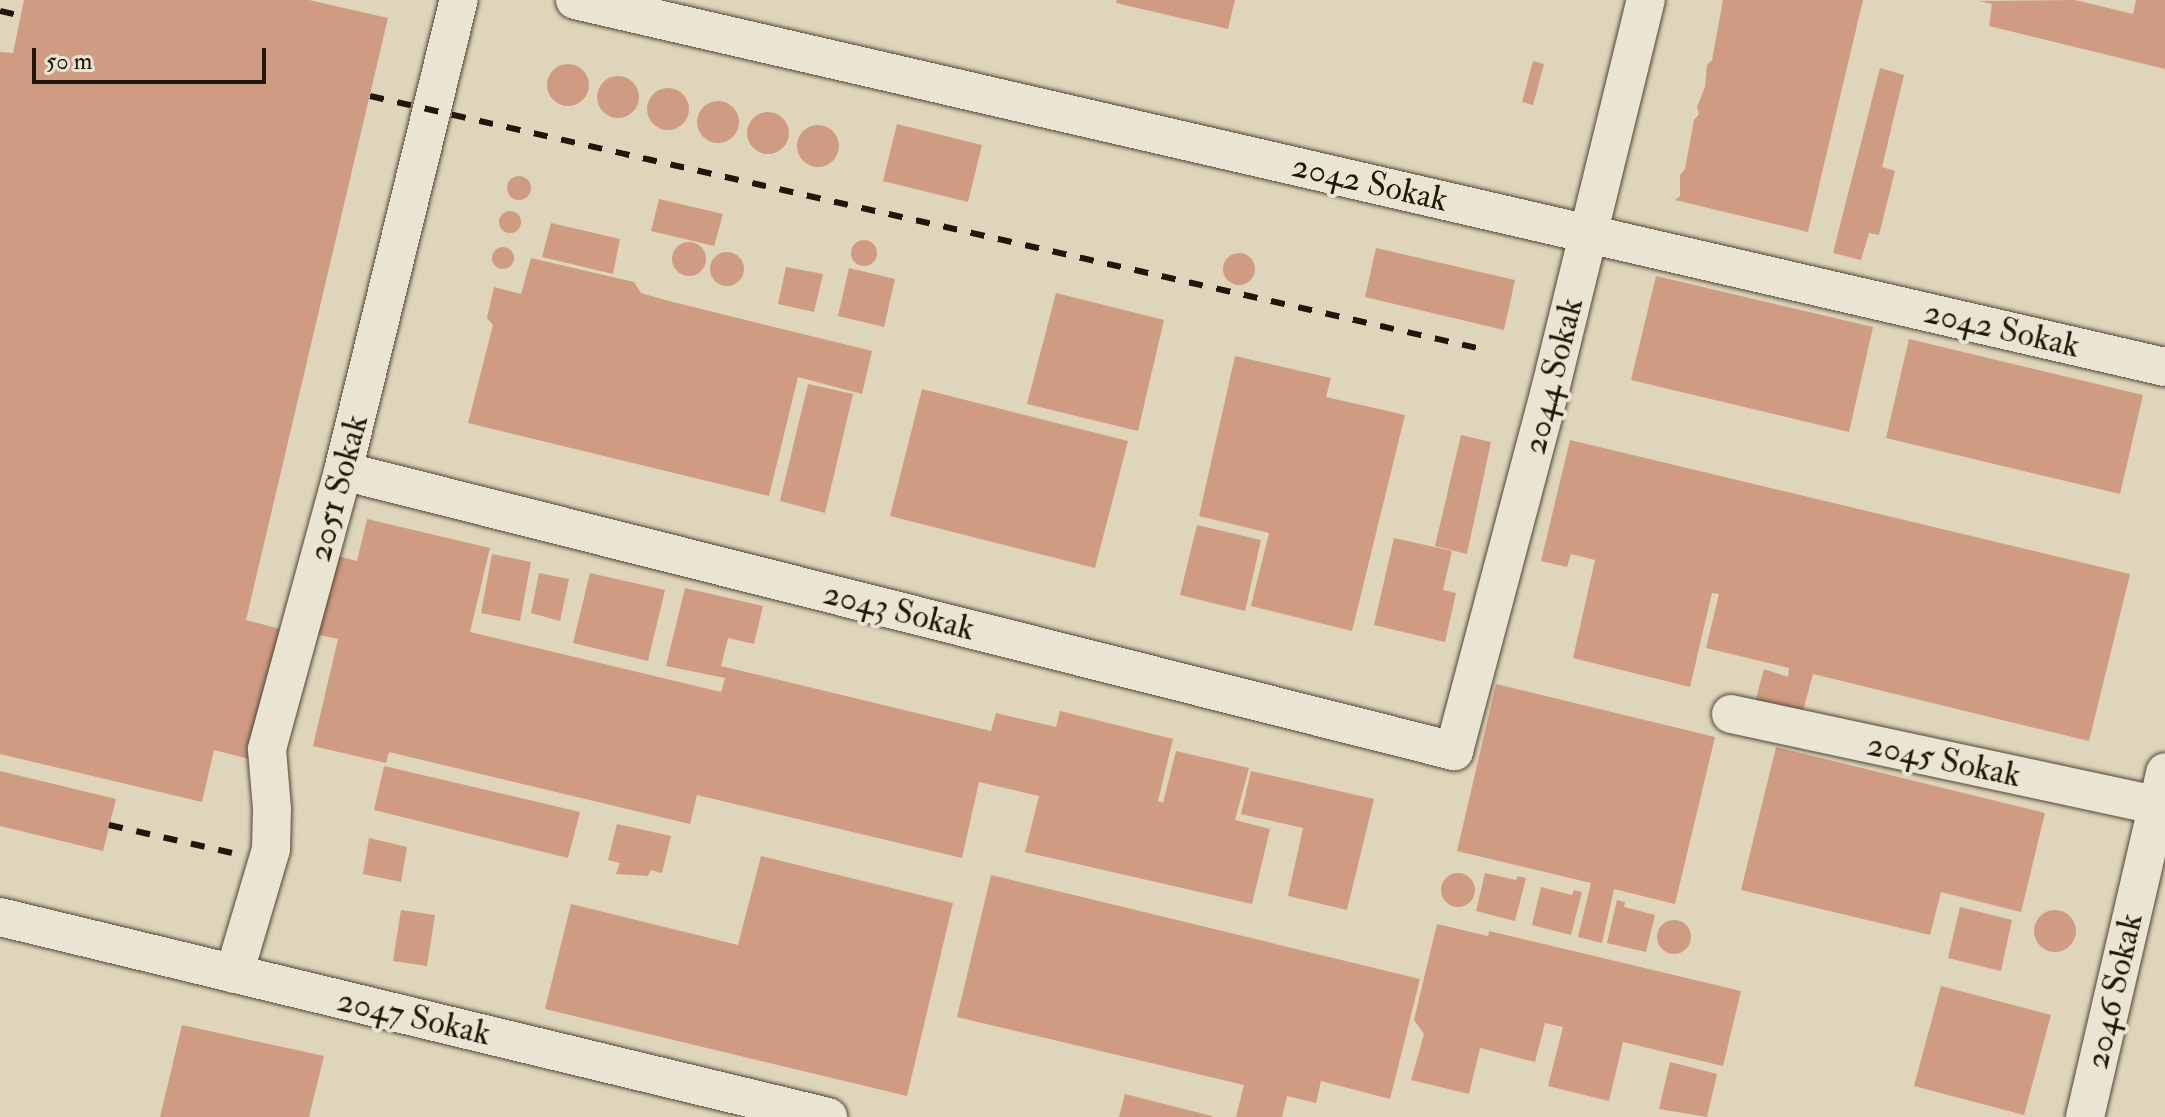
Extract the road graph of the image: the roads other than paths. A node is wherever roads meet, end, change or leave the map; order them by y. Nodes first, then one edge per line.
1 (459, 0) edge
2 (575, 0) edge
3 (1646, 0) edge
4 (1589, 234) junction
5 (2165, 367) edge
6 (343, 471) junction
7 (1731, 714) dead end
8 (1454, 751) joint
9 (2162, 795) edge
10 (0, 917) edge
11 (234, 974) junction
12 (828, 1117) edge
13 (2085, 1117) edge

1 - 6 lane, 2051 Sokak
2 - 4 lane, 2042 Sokak
3 - 4 lane, 2044 Sokak
4 - 5 lane, 2042 Sokak
4 - 8 lane, 2044 Sokak
6 - 8 lane, 2043 Sokak
6 - 11 lane, 2051 Sokak
7 - 9 lane, 2045 Sokak
9 - 13 lane, 2046 Sokak
10 - 11 lane, 2047 Sokak
11 - 12 lane, 2047 Sokak

